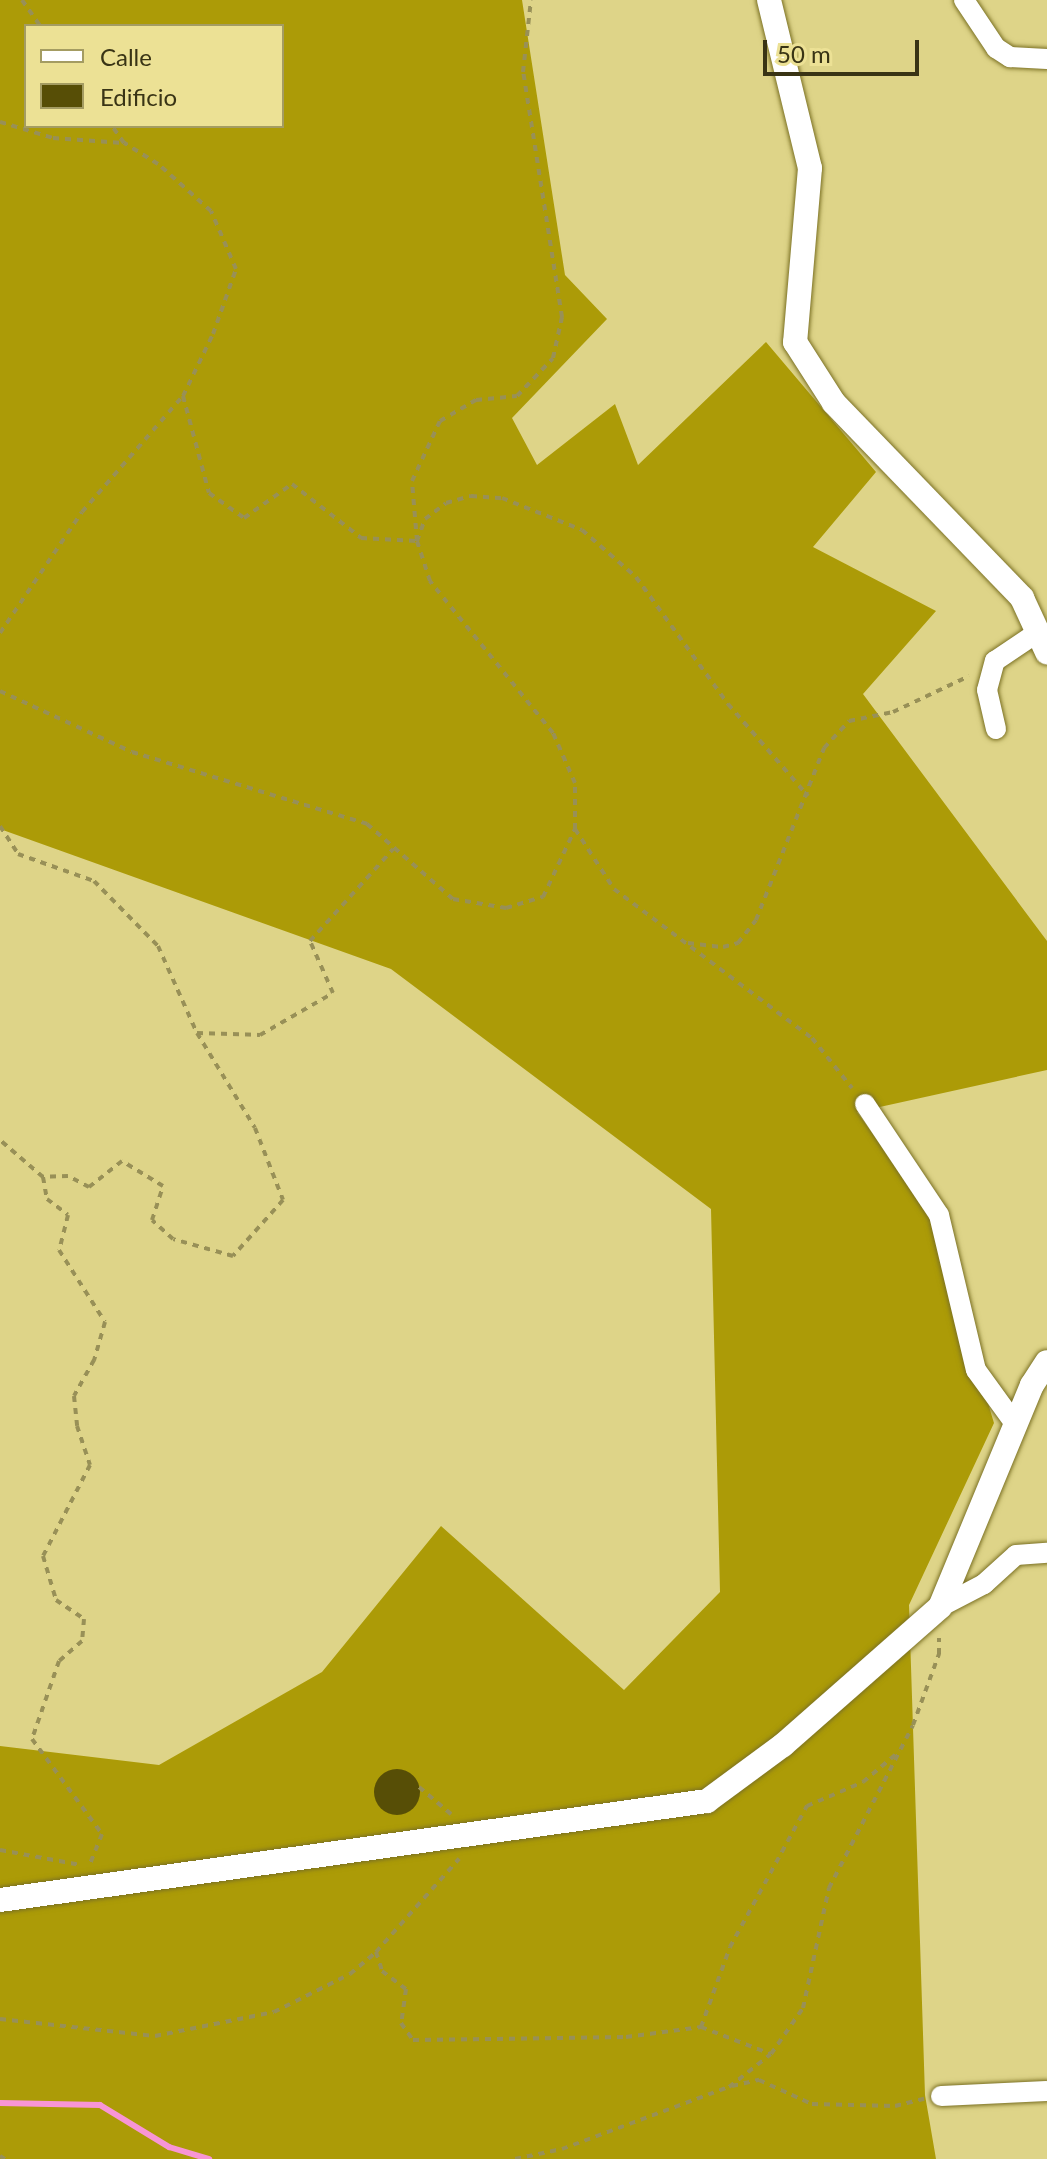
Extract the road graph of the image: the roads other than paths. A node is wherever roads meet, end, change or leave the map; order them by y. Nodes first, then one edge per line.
1 (769, 0) edge
2 (964, 0) edge
3 (1047, 59) edge
4 (1044, 632) edge
5 (996, 729) dead end
6 (865, 1104) road end
7 (1047, 1362) edge
8 (1016, 1425) junction
9 (1047, 1553) edge
10 (940, 1607) junction
11 (0, 1900) edge
12 (1047, 2091) edge
13 (941, 2096) road end

1 - 4 street
2 - 3 street
4 - 5 street
6 - 8 street
7 - 8 street
8 - 10 street
9 - 10 street
10 - 11 street
12 - 13 street

